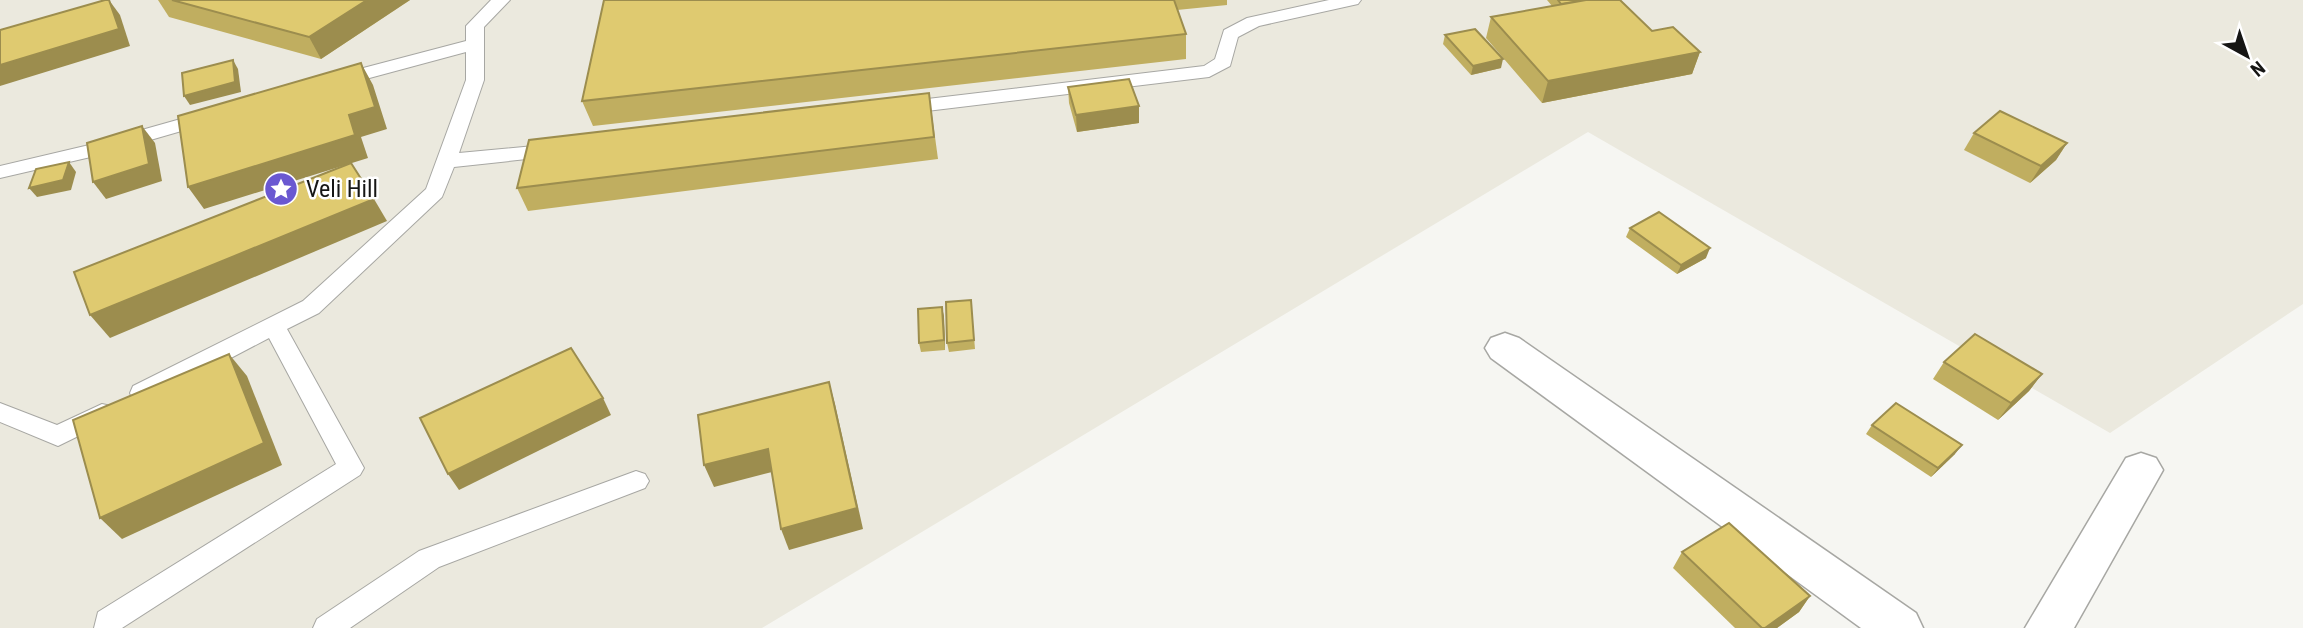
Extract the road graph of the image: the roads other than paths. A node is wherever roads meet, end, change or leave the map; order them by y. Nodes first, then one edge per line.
1 (501, 0) edge
2 (1352, 0) edge
3 (475, 44) junction
4 (319, 85) edge
5 (229, 111) edge
6 (880, 111) edge
7 (578, 147) edge
8 (446, 161) junction
9 (0, 172) edge
10 (274, 326) junction
11 (1505, 348) dead end
12 (0, 412) edge
13 (2141, 470) dead end
14 (636, 481) dead end
15 (108, 628) edge
16 (327, 628) edge
17 (1899, 628) edge
18 (2049, 628) edge

1 - 3 lane
2 - 6 lane
3 - 4 lane
3 - 8 lane
5 - 9 lane
7 - 8 lane
8 - 10 lane
10 - 12 lane
10 - 15 lane
11 - 17 street
13 - 18 street
14 - 16 lane

